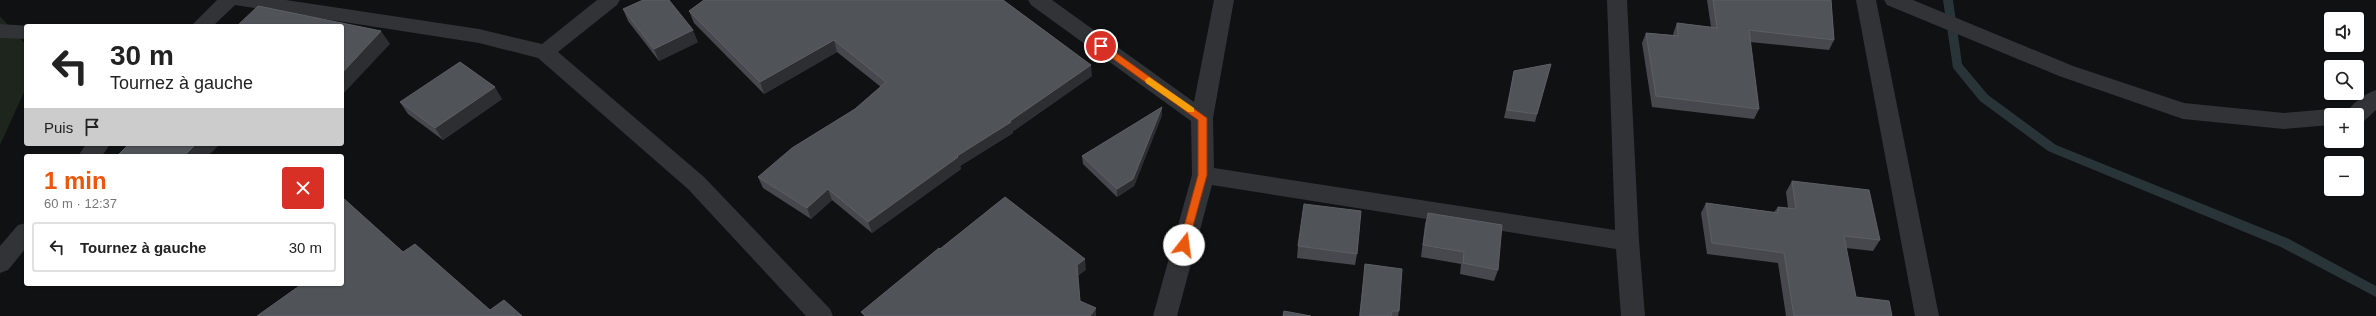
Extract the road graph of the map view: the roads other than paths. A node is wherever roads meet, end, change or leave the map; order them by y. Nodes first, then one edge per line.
1 (229, 0) edge
2 (240, 0) edge
3 (610, 0) edge
4 (1038, 0) edge
5 (1224, 0) edge
6 (1617, 0) edge
7 (1866, 0) edge
8 (1894, 0) edge
9 (204, 24) edge
10 (0, 31) edge
11 (24, 32) edge
12 (545, 52) junction
13 (2376, 98) edge
14 (2364, 108) edge
15 (1202, 118) junction
16 (2324, 118) edge
17 (98, 146) edge
18 (91, 154) edge
19 (1202, 175) junction
20 (24, 234) edge
21 (1628, 241) junction
22 (0, 263) edge
23 (821, 316) edge
24 (1165, 316) edge
25 (1633, 316) edge
26 (1927, 316) edge

1 - 9 street
2 - 12 street
3 - 12 street
4 - 15 street
5 - 15 street
6 - 21 street
7 - 26 street
8 - 16 street
10 - 11 street
12 - 23 street
13 - 14 street
15 - 19 street
17 - 18 street
19 - 21 street
19 - 24 street
20 - 22 street
21 - 25 street

